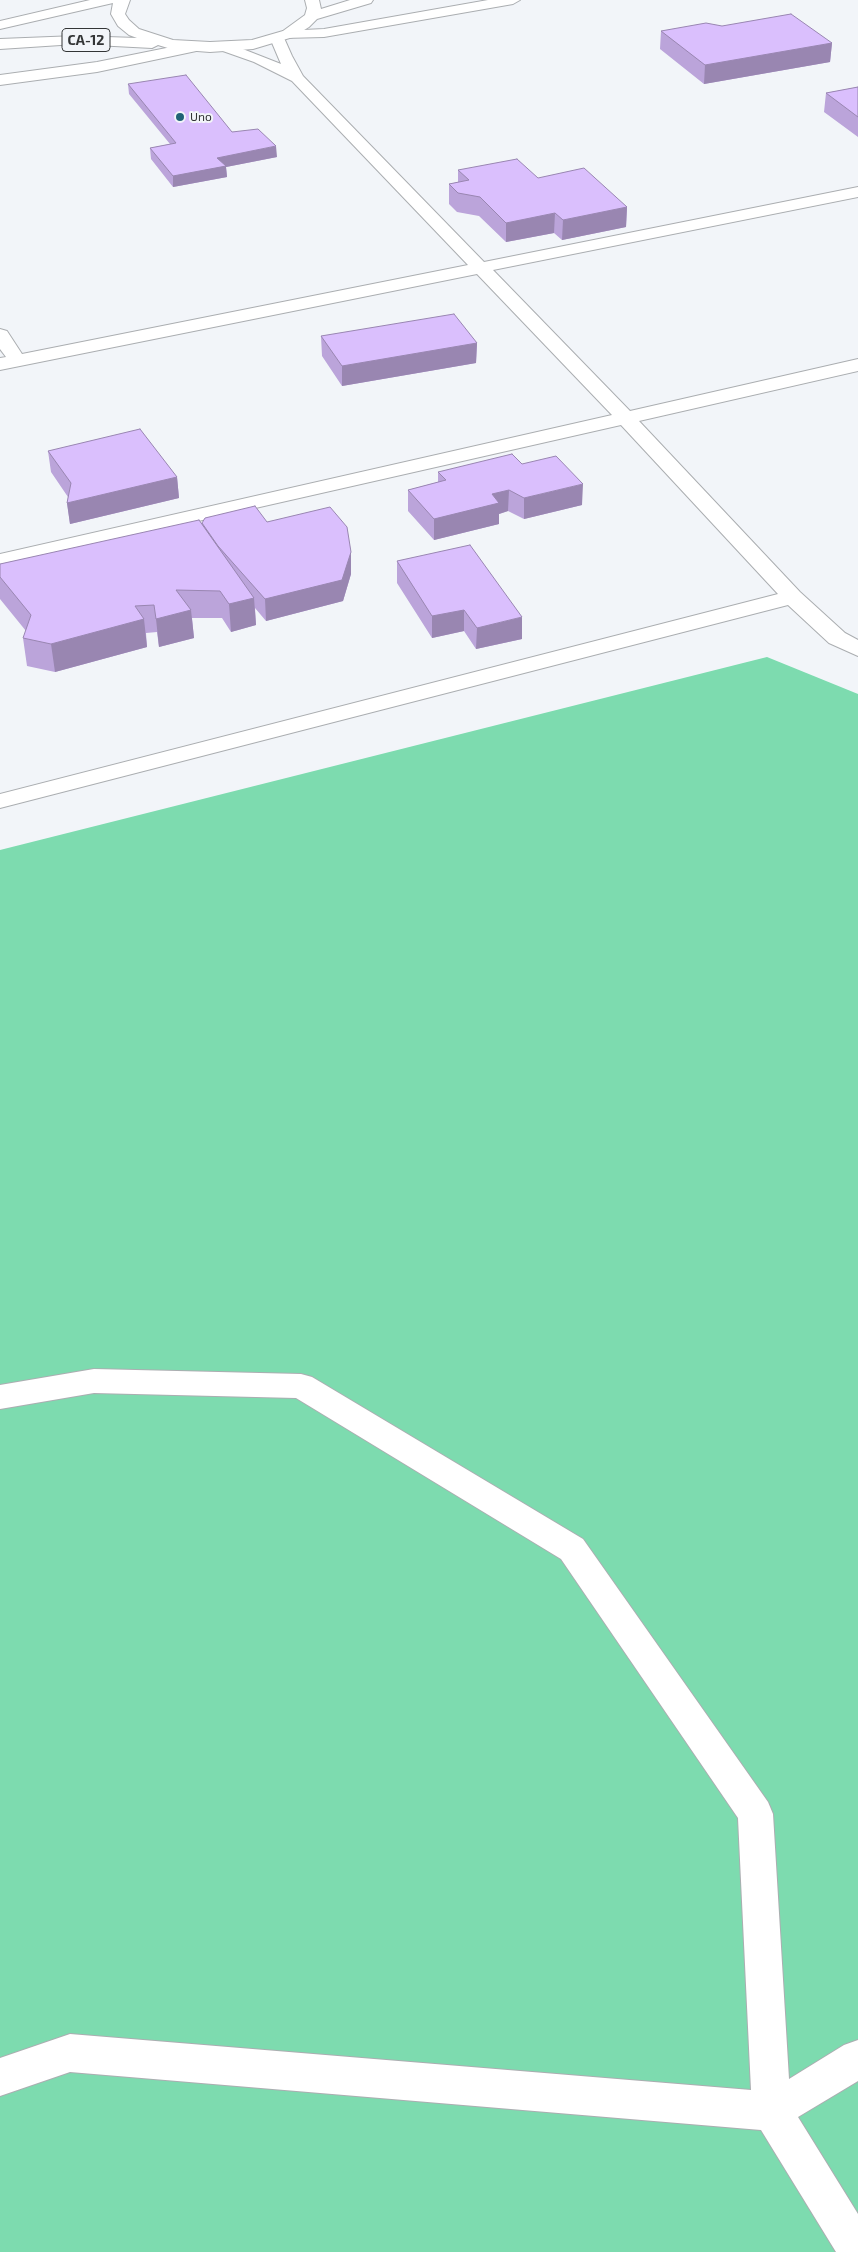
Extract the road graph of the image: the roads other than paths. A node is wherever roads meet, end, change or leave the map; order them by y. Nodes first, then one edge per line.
1 (109, 0) edge
2 (123, 0) edge
3 (312, 0) edge
4 (366, 0) edge
5 (513, 0) edge
6 (312, 16) junction
7 (0, 25) edge
8 (282, 36) junction
9 (0, 44) edge
10 (172, 44) junction
11 (196, 47) junction
12 (225, 47) junction
13 (297, 78) junction
14 (0, 80) edge
15 (858, 192) edge
16 (481, 267) junction
17 (0, 335) edge
18 (8, 362) edge
19 (858, 365) edge
20 (626, 418) junction
21 (0, 560) edge
22 (792, 597) junction
23 (858, 650) edge
24 (0, 801) edge
25 (0, 1397) edge
26 (858, 2059) edge
27 (0, 2077) edge
28 (772, 2111) junction
29 (858, 2251) edge

1 - 7 main road, CA-12
2 - 10 main road, CA-12
3 - 6 main road
4 - 6 main road, CA-12
5 - 8 main road
6 - 8 main road, CA-12
8 - 12 main road, CA-12
8 - 13 main road
9 - 10 main road, CA-12
10 - 11 main road, CA-12
11 - 12 main road, CA-12
11 - 14 main road
12 - 13 main road
13 - 16 main road
15 - 16 main road
16 - 18 main road
16 - 20 main road
17 - 18 main road
19 - 20 main road
20 - 21 main road
20 - 22 main road
22 - 23 main road
22 - 24 main road
25 - 28 main road
26 - 28 main road
27 - 28 main road
28 - 29 main road

